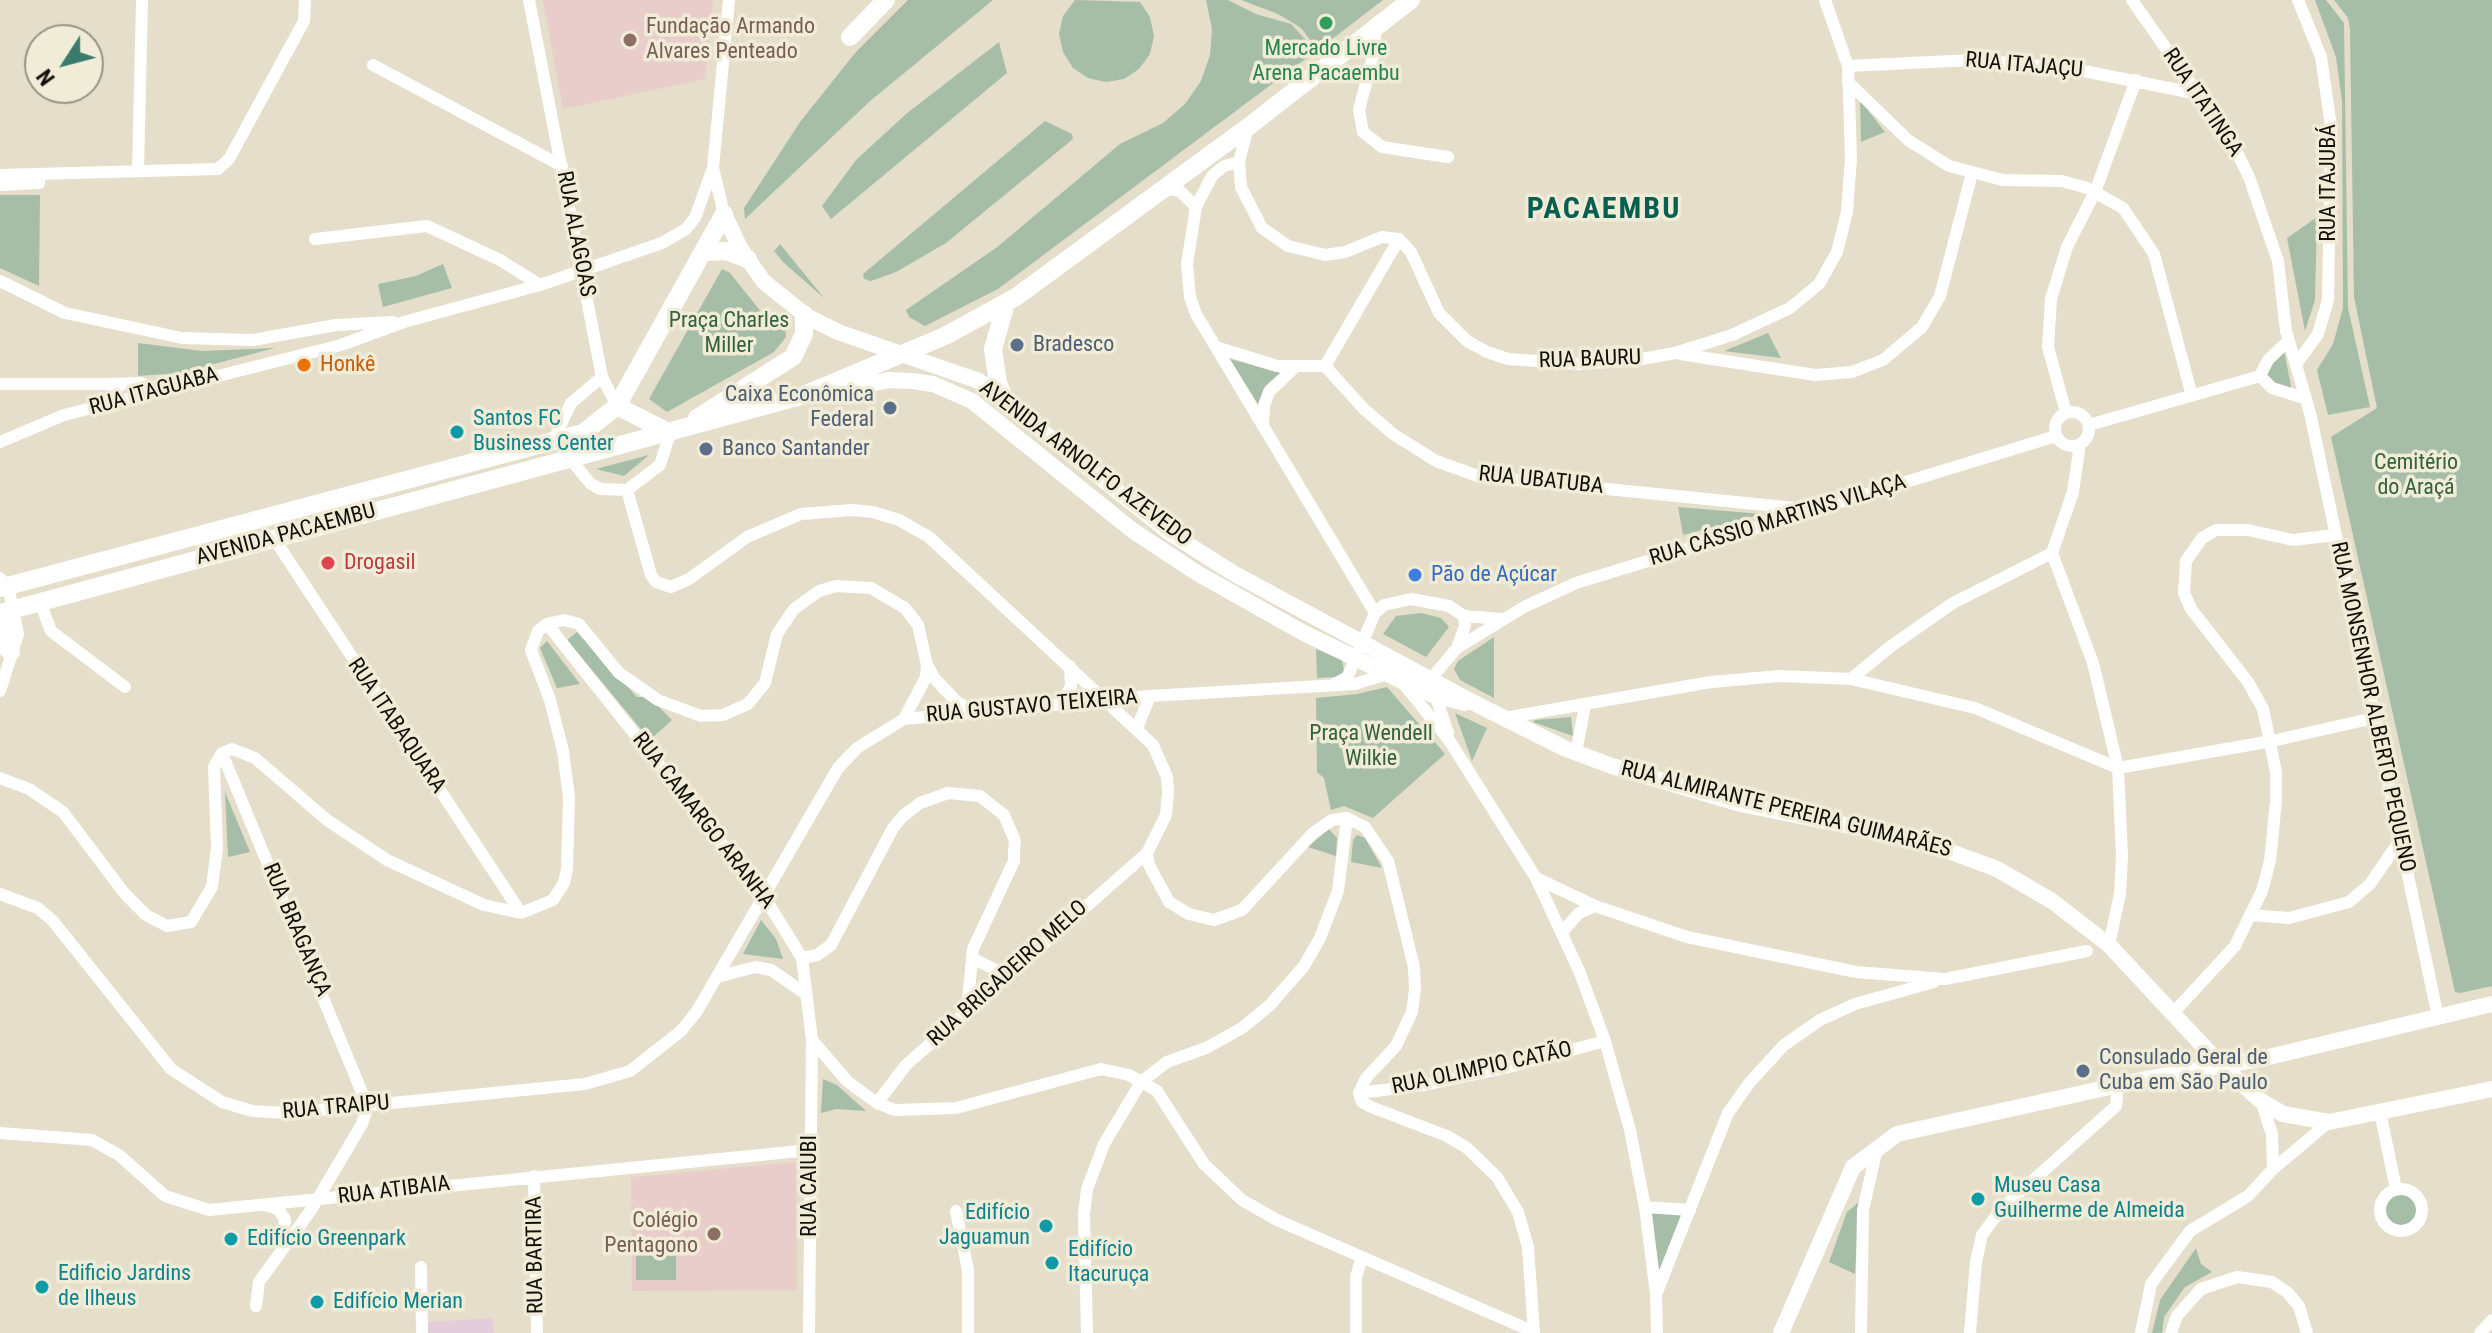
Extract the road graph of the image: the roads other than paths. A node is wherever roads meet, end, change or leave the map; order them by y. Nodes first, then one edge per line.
1 (142, 0) edge
2 (305, 0) edge
3 (529, 0) edge
4 (729, 0) edge
5 (1411, 0) edge
6 (1825, 0) edge
7 (2132, 0) edge
8 (2298, 0) edge
9 (884, 1) edge
10 (1375, 27) junction
11 (850, 37) dead end
12 (373, 65) dead end
13 (1848, 66) junction
14 (2136, 80) junction
15 (1848, 82) junction
16 (2198, 94) junction
17 (1241, 132) junction
18 (1448, 157) dead end
19 (1239, 162) junction
20 (562, 166) junction
21 (713, 168) junction
22 (138, 171) junction
23 (1972, 173) junction
24 (39, 174) junction
25 (0, 175) edge
26 (0, 185) edge
27 (1162, 188) junction
28 (2095, 192) junction
29 (1196, 207) junction
30 (724, 214) junction
31 (315, 239) dead end
32 (1399, 239) junction
33 (704, 252) junction
34 (748, 259) junction
35 (581, 272) junction
36 (0, 281) edge
37 (540, 285) junction
38 (1006, 303) junction
39 (804, 314) junction
40 (404, 322) junction
41 (2288, 341) junction
42 (1216, 347) junction
43 (902, 353) junction
44 (1675, 353) junction
45 (2297, 363) junction
46 (1325, 366) junction
47 (1294, 368) junction
48 (2260, 376) junction
49 (602, 377) junction
50 (0, 384) edge
51 (108, 384) junction
52 (157, 389) junction
53 (801, 396) junction
54 (2192, 396) junction
55 (2304, 398) junction
56 (1005, 400) junction
57 (115, 401) junction
58 (617, 406) junction
59 (2066, 413) junction
60 (2089, 425) junction
61 (1264, 429) junction
62 (670, 433) junction
63 (2056, 436) junction
64 (553, 441) junction
65 (0, 442) edge
66 (2080, 444) junction
67 (572, 461) junction
68 (627, 490) junction
69 (1815, 510) junction
70 (2335, 535) junction
71 (273, 537) junction
72 (2052, 553) junction
73 (3, 584) edge
74 (40, 602) junction
75 (4, 611) edge
76 (1375, 613) junction
77 (1464, 616) junction
78 (1505, 619) junction
79 (547, 624) junction
80 (1364, 643) junction
81 (6, 647) edge
82 (1457, 648) junction
83 (1357, 659) junction
84 (927, 665) junction
85 (1070, 666) junction
86 (1394, 678) junction
87 (1851, 679) junction
88 (1336, 683) junction
89 (125, 687) dead end
90 (1432, 688) junction
91 (0, 691) edge
92 (1150, 696) junction
93 (1107, 700) junction
94 (1062, 703) junction
95 (1585, 705) junction
96 (970, 710) junction
97 (1504, 718) junction
98 (2374, 718) junction
99 (904, 719) junction
100 (1137, 728) junction
101 (1449, 740) junction
102 (2272, 741) junction
103 (222, 753) junction
104 (1576, 753) junction
105 (2118, 768) junction
106 (0, 778) edge
107 (1347, 818) junction
108 (2401, 839) junction
109 (1147, 853) junction
110 (1536, 878) junction
111 (0, 894) edge
112 (763, 895) junction
113 (1595, 906) junction
114 (521, 913) junction
115 (2251, 915) junction
116 (1563, 931) junction
117 (2109, 945) junction
118 (2087, 951) dead end
119 (802, 958) junction
120 (972, 958) junction
121 (1006, 975) junction
122 (717, 977) junction
123 (1945, 979) junction
124 (806, 994) junction
125 (2492, 1004) edge
126 (967, 1010) junction
127 (2174, 1012) junction
128 (2438, 1017) junction
129 (812, 1040) junction
130 (1605, 1041) junction
131 (2201, 1043) junction
132 (2260, 1059) junction
133 (2220, 1064) junction
134 (2191, 1071) junction
135 (1141, 1082) junction
136 (2118, 1085) junction
137 (2492, 1089) edge
138 (1359, 1093) junction
139 (2261, 1101) junction
140 (877, 1103) junction
141 (368, 1107) junction
142 (2380, 1112) junction
143 (2329, 1122) junction
144 (0, 1133) edge
145 (1877, 1148) junction
146 (810, 1150) junction
147 (2273, 1169) junction
148 (534, 1176) junction
149 (2396, 1189) dead end
150 (316, 1201) junction
151 (261, 1205) junction
152 (1645, 1207) junction
153 (1690, 1210) junction
154 (956, 1211) dead end
155 (280, 1252) junction
156 (1362, 1257) junction
157 (421, 1267) dead end
158 (1656, 1294) junction
159 (256, 1306) dead end
160 (2492, 1320) edge
161 (1534, 1332) edge
162 (422, 1333) edge
163 (537, 1333) edge
164 (809, 1333) edge
165 (968, 1333) edge
166 (1087, 1333) edge
167 (1356, 1333) edge
168 (1657, 1333) edge
169 (1781, 1333) edge
170 (1861, 1333) edge
171 (1970, 1333) edge
172 (2141, 1333) edge
173 (2171, 1333) edge
174 (2307, 1333) edge
175 (2480, 1333) edge

1 - 22 street
2 - 22 street
3 - 20 street, RUA ALAGOAS
4 - 21 street
5 - 10 main road
6 - 13 street, RUA BAURU
7 - 16 street, RUA ITATINGA
8 - 45 street, RUA ITAJUBÁ
9 - 11 main road
10 - 17 main road
10 - 18 street
12 - 20 street
13 - 14 street, RUA ITAJAÇU
13 - 15 street, RUA BAURU
14 - 16 street, RUA ITAJAÇU
14 - 28 street
15 - 23 street
15 - 44 street, RUA BAURU
16 - 41 street, RUA ITATINGA
17 - 19 street
17 - 27 main road
19 - 29 street
19 - 32 street
20 - 35 street, RUA ALAGOAS
21 - 30 street
21 - 35 street
22 - 24 street
23 - 28 street
23 - 44 street
24 - 25 street
24 - 26 street
27 - 29 street
27 - 38 main road
28 - 54 street
28 - 59 street
29 - 42 street
30 - 33 main road
30 - 34 main road
31 - 37 street
32 - 44 street, RUA BAURU
32 - 46 street
33 - 34 main road
33 - 58 main road
34 - 39 main road
35 - 37 street
35 - 49 street, RUA ALAGOAS
36 - 40 street
37 - 40 street
38 - 43 main road
38 - 56 main road
39 - 43 main road
39 - 62 main road
40 - 52 street, RUA ITAGUABA
41 - 45 street, RUA ITATINGA
41 - 48 street
42 - 47 street
42 - 61 street
43 - 53 main road
43 - 56 main road, AVENIDA ARNOLFO AZEVEDO
45 - 55 street, RUA ITATINGA
46 - 47 street
46 - 69 street, RUA UBATUBA
47 - 61 street
48 - 54 street
48 - 55 street
49 - 58 street, RUA ALAGOAS
49 - 64 street
50 - 51 street
51 - 52 street
51 - 57 street
52 - 57 street, RUA ITAGUABA
53 - 62 main road
53 - 83 main road, AVENIDA ARNOLFO AZEVEDO
54 - 60 street
55 - 70 street, RUA MONSENHOR ALBERTO PEQUENO
56 - 80 main road, AVENIDA ARNOLFO AZEVEDO
57 - 65 street, RUA ITAGUABA
58 - 62 main road
58 - 64 main road
59 - 60 street
59 - 63 street
60 - 66 street
61 - 76 street
62 - 67 main road
62 - 68 street
63 - 66 street
63 - 69 street, RUA CÁSSIO MARTINS VILAÇA
64 - 73 main road, AVENIDA PACAEMBU
66 - 72 street
67 - 68 street
67 - 71 main road, AVENIDA PACAEMBU
68 - 85 street
69 - 78 street, RUA CÁSSIO MARTINS VILAÇA
70 - 98 street, RUA MONSENHOR ALBERTO PEQUENO
70 - 102 street
71 - 74 main road, AVENIDA PACAEMBU
71 - 114 street, RUA ITABAQUARA
72 - 87 street
72 - 105 street
73 - 75 street
74 - 75 main road, AVENIDA PACAEMBU
74 - 89 street
75 - 81 street
76 - 77 street
76 - 80 street
77 - 78 street
77 - 82 street
78 - 82 street, RUA CÁSSIO MARTINS VILAÇA
79 - 84 street
79 - 112 street, RUA CAMARGO ARANHA
79 - 114 street
80 - 83 street
80 - 90 main road, AVENIDA ARNOLFO AZEVEDO
81 - 91 street
82 - 90 street
83 - 86 main road, AVENIDA ARNOLFO AZEVEDO
83 - 88 street
84 - 96 street
84 - 99 street
85 - 93 street
85 - 94 street
86 - 88 street, RUA GUSTAVO TEIXEIRA
86 - 90 main road, AVENIDA ARNOLFO AZEVEDO
86 - 101 street
87 - 95 street
87 - 105 street
88 - 92 street, RUA GUSTAVO TEIXEIRA
90 - 97 main road, RUA ALMIRANTE PEREIRA GUIMARÃES
90 - 101 street
92 - 93 street, RUA GUSTAVO TEIXEIRA
92 - 100 street, RUA GUSTAVO TEIXEIRA
93 - 94 street, RUA GUSTAVO TEIXEIRA
93 - 100 street
94 - 96 street, RUA GUSTAVO TEIXEIRA
95 - 97 street
95 - 104 street
96 - 99 street, RUA GUSTAVO TEIXEIRA
97 - 104 main road, RUA ALMIRANTE PEREIRA GUIMARÃES
98 - 102 street
98 - 108 street, RUA MONSENHOR ALBERTO PEQUENO
99 - 112 street, RUA GUSTAVO TEIXEIRA
100 - 109 street
101 - 110 street
102 - 105 street
102 - 115 street
103 - 106 street
103 - 114 street
103 - 141 street, RUA BRAGANÇA
104 - 117 main road, RUA ALMIRANTE PEREIRA GUIMARÃES
105 - 117 street
107 - 109 street
107 - 135 street
107 - 138 street
108 - 115 street
108 - 128 street, RUA MONSENHOR ALBERTO PEQUENO
109 - 121 street, RUA BRIGADEIRO MELO
110 - 113 street
110 - 116 street
111 - 141 street, RUA TRAIPU
112 - 119 street, RUA CAMARGO ARANHA
112 - 122 street, RUA GUSTAVO TEIXEIRA
113 - 116 street
113 - 123 street
115 - 127 street
116 - 130 street
117 - 127 main road, RUA ALMIRANTE PEREIRA GUIMARÃES
118 - 123 street
119 - 120 street
119 - 124 street, RUA CAMARGO ARANHA
120 - 121 street
120 - 126 street
121 - 126 street, RUA BRIGADEIRO MELO
122 - 124 street
122 - 141 street, RUA TRAIPU
123 - 153 street
124 - 129 street, RUA CAMARGO ARANHA
125 - 128 main road
126 - 140 street, RUA BRIGADEIRO MELO
127 - 131 main road, RUA ALMIRANTE PEREIRA GUIMARÃES
128 - 132 main road
129 - 140 street
129 - 146 street, RUA CAIUBI
130 - 138 street, RUA OLIMPIO CATÃO
130 - 152 street
131 - 133 main road, RUA ALMIRANTE PEREIRA GUIMARÃES
131 - 134 main road
132 - 133 main road
132 - 139 main road
133 - 134 main road
133 - 139 main road, RUA ALMIRANTE PEREIRA GUIMARÃES
134 - 136 main road
135 - 140 street
135 - 156 street
135 - 166 street
136 - 145 main road
136 - 171 street
137 - 142 main road
138 - 161 street
139 - 143 main road, RUA ALMIRANTE PEREIRA GUIMARÃES
139 - 147 street
141 - 150 street
142 - 143 main road
142 - 149 street
143 - 147 street
144 - 151 street, RUA ATIBAIA
145 - 169 main road
145 - 170 street
146 - 148 street, RUA ATIBAIA
146 - 164 street, RUA CAIUBI
147 - 172 street
148 - 150 street, RUA ATIBAIA
148 - 163 street, RUA BARTIRA
150 - 151 street, RUA ATIBAIA
150 - 155 street
151 - 155 street
152 - 153 street
152 - 158 street
153 - 158 street
154 - 165 street
155 - 159 street
156 - 161 street
156 - 167 street
157 - 162 street
158 - 168 street
160 - 175 street
173 - 174 street

